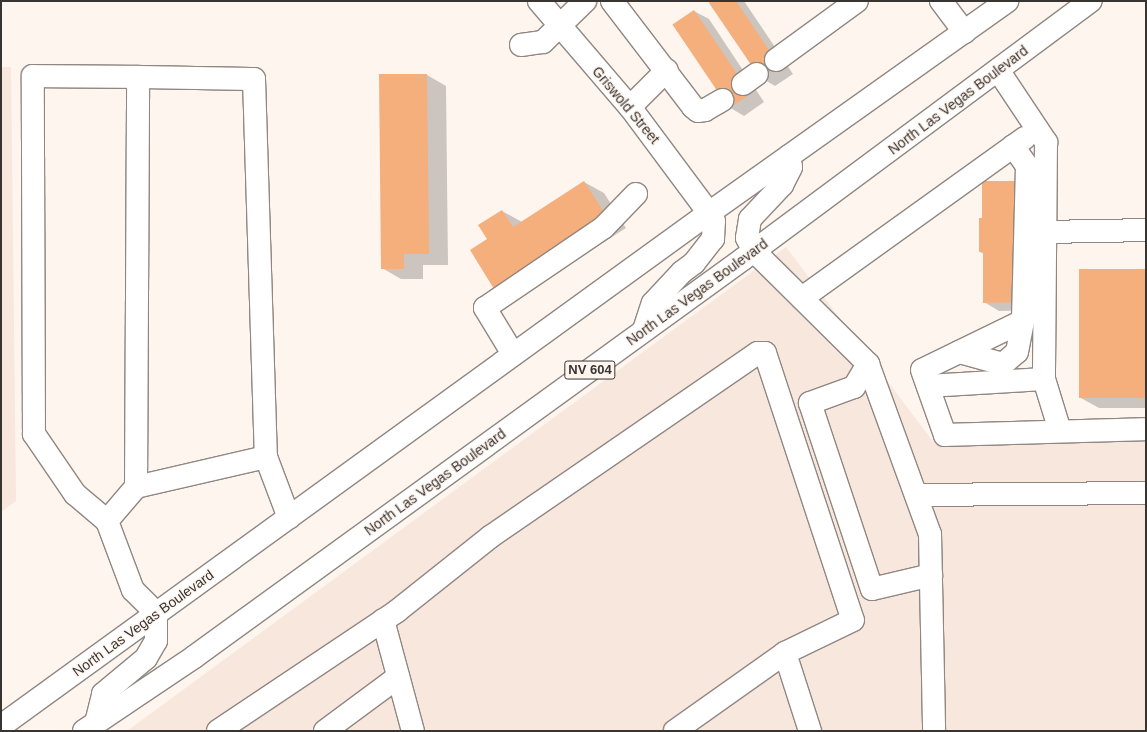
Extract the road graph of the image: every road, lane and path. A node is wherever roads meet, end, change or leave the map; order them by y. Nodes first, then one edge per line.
1 (539, 1) edge
2 (585, 1) edge
3 (612, 1) edge
4 (857, 1) edge
5 (941, 1) edge
6 (1007, 1) edge
7 (1091, 1) edge
8 (560, 26) junction
9 (964, 32) junction
10 (522, 45) dead end
11 (776, 60) dead end
12 (667, 70) junction
13 (998, 70) junction
14 (138, 77) junction
15 (722, 100) dead end
16 (630, 107) junction
17 (1038, 129) junction
18 (1013, 146) junction
19 (789, 156) junction
20 (636, 194) dead end
21 (709, 212) junction
22 (1146, 230) edge
23 (1045, 232) junction
24 (754, 251) junction
25 (802, 298) junction
26 (1022, 321) junction
27 (644, 330) junction
28 (959, 352) junction
29 (513, 354) junction
30 (868, 364) junction
31 (925, 378) junction
32 (1044, 379) junction
33 (1146, 429) edge
34 (1060, 431) junction
35 (266, 457) junction
36 (136, 487) junction
37 (1146, 493) edge
38 (916, 495) junction
39 (289, 518) junction
40 (107, 521) junction
41 (931, 575) junction
42 (156, 613) junction
43 (383, 620) junction
44 (785, 653) junction
45 (398, 677) junction
46 (1, 726) edge
47 (90, 727) edge
48 (218, 731) edge
49 (325, 731) edge
50 (412, 731) edge
51 (675, 731) edge
52 (810, 731) edge
53 (934, 731) edge

1 - 8 main road, Griswold Street
2 - 8 main road
3 - 12 main road
4 - 11 main road
5 - 9 main road
6 - 9 main road, North Las Vegas Boulevard
7 - 13 main road, North Las Vegas Boulevard / NV 604
8 - 10 main road
8 - 16 main road, Griswold Street
9 - 19 main road, North Las Vegas Boulevard
12 - 15 main road
12 - 16 main road
13 - 17 main road
13 - 24 main road, North Las Vegas Boulevard / NV 604
14 - 35 main road
14 - 36 main road
14 - 40 main road
16 - 21 main road, Griswold Street
17 - 18 main road
17 - 23 main road
18 - 25 main road
18 - 26 main road
19 - 21 main road, North Las Vegas Boulevard
19 - 24 main road
20 - 29 main road
21 - 27 main road
21 - 29 main road, North Las Vegas Boulevard
22 - 23 main road
23 - 32 main road
24 - 25 main road
24 - 27 main road, North Las Vegas Boulevard / NV 604
25 - 30 main road
26 - 28 main road
26 - 28 main road
27 - 47 main road, North Las Vegas Boulevard / NV 604
28 - 31 main road
29 - 39 main road, North Las Vegas Boulevard
30 - 38 main road
30 - 41 main road
31 - 32 main road
31 - 34 main road
32 - 34 main road
33 - 34 main road
35 - 36 main road
35 - 39 main road
36 - 40 main road
37 - 38 main road
38 - 41 main road
39 - 42 main road, North Las Vegas Boulevard
40 - 42 main road
41 - 53 main road
42 - 46 main road, North Las Vegas Boulevard
42 - 47 main road
43 - 44 main road
43 - 45 main road
43 - 48 main road
44 - 51 main road
44 - 52 main road
45 - 49 main road
45 - 50 main road

